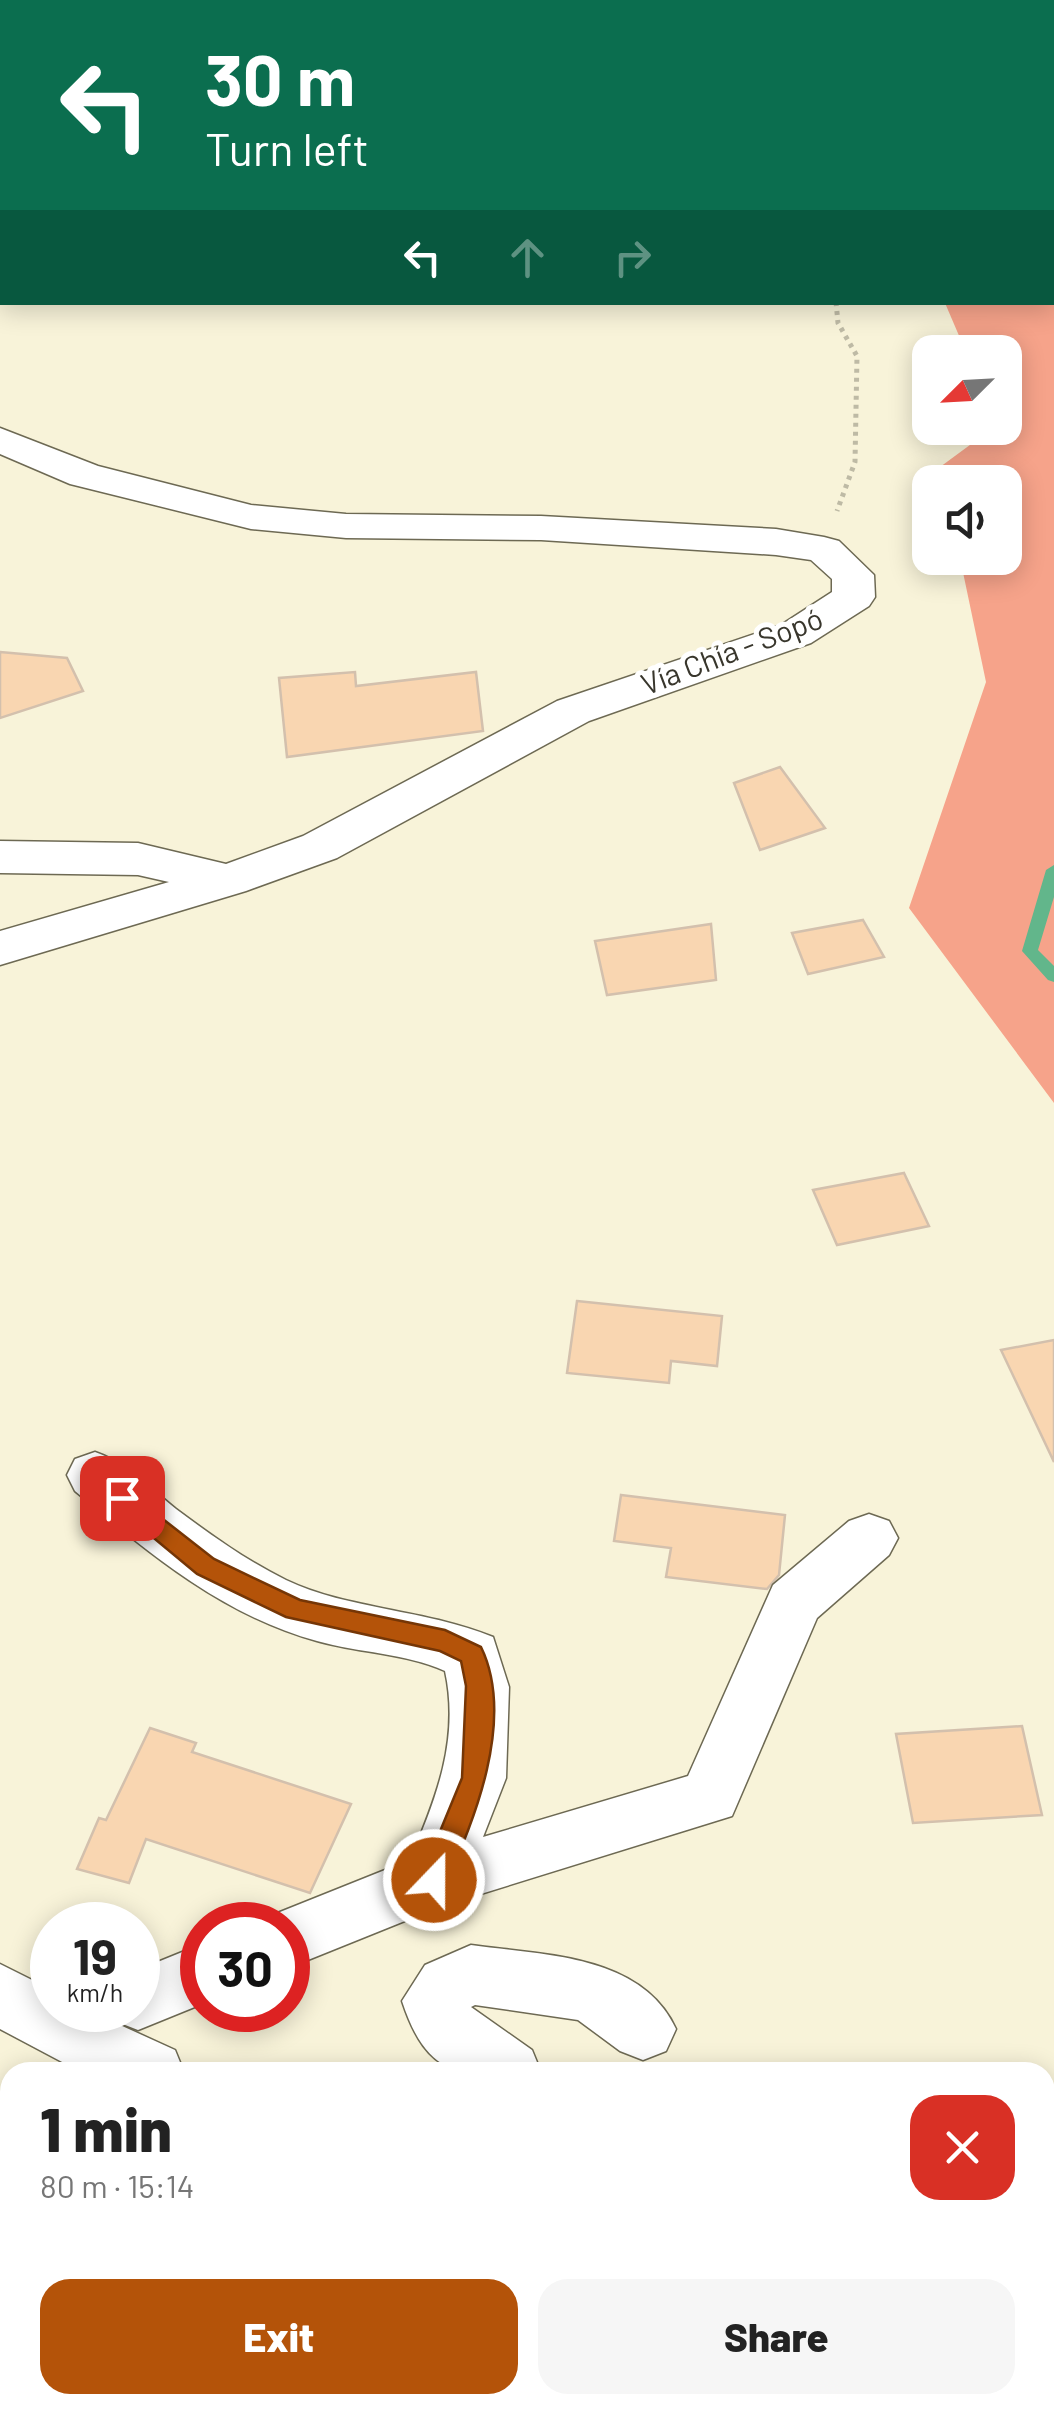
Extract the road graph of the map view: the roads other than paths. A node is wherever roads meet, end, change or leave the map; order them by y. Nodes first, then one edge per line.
1 (0, 440) edge
2 (0, 857) edge
3 (229, 880) junction
4 (0, 948) edge
5 (95, 1474) dead end
6 (869, 1538) dead end
7 (434, 1880) junction
8 (310, 1931) edge
9 (0, 1994) edge
10 (30, 2003) edge
11 (643, 2029) dead end
12 (103, 2032) edge
13 (139, 2062) edge
14 (494, 2062) edge

1 - 3 street, Vía Chía - Sopó
2 - 3 street
3 - 4 street, Vía Chía - Sopó
5 - 7 street
6 - 7 street
7 - 8 street
9 - 10 street
11 - 14 street
12 - 13 street

